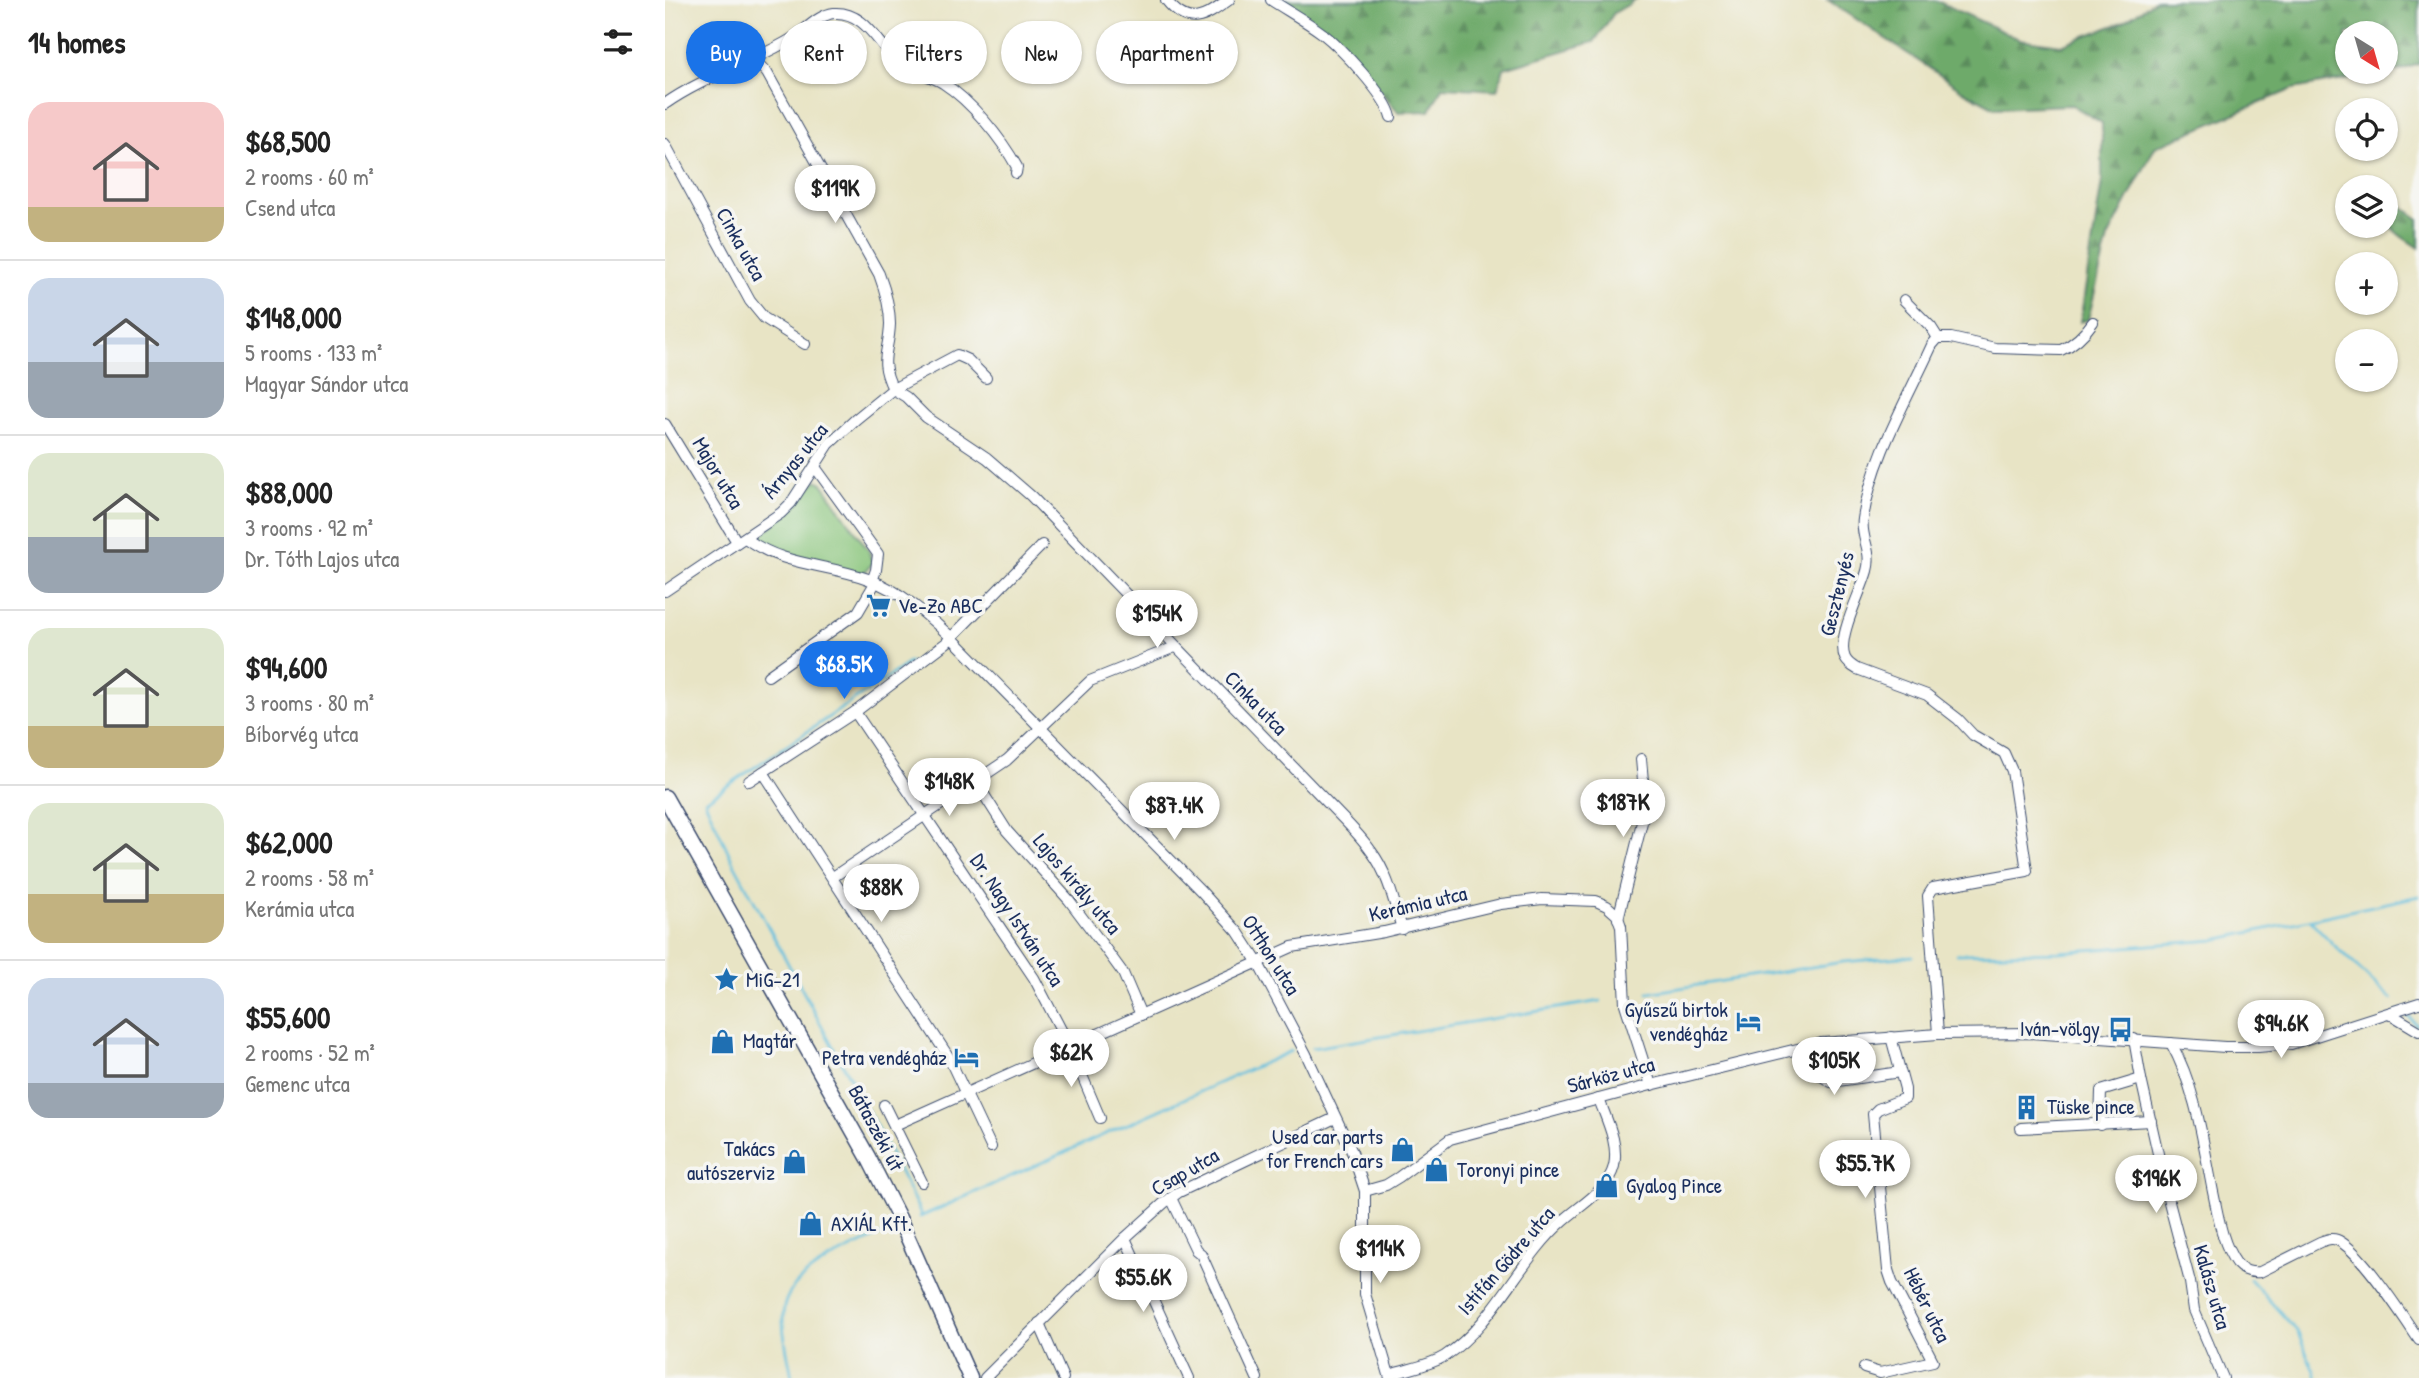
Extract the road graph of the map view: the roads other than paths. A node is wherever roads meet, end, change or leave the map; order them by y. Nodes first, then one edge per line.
1 (1166, 0) edge
2 (1229, 0) edge
3 (1271, 0) edge
4 (766, 52) edge
5 (766, 72) edge
6 (696, 84) edge
7 (665, 104) edge
8 (1391, 117) dead end
9 (665, 144) edge
10 (1016, 173) dead end
11 (1904, 300) dead end
12 (2093, 322) dead end
13 (1938, 338) junction
14 (805, 344) dead end
15 (986, 378) dead end
16 (893, 389) junction
17 (665, 424) edge
18 (815, 467) junction
19 (741, 540) junction
20 (1042, 545) dead end
21 (874, 582) junction
22 (665, 590) edge
23 (952, 638) junction
24 (1175, 647) junction
25 (768, 676) dead end
26 (855, 712) junction
27 (1041, 729) junction
28 (1641, 759) dead end
29 (763, 772) junction
30 (749, 781) dead end
31 (976, 782) junction
32 (665, 797) edge
33 (926, 816) junction
34 (833, 877) junction
35 (1618, 919) junction
36 (1402, 929) junction
37 (1258, 963) junction
38 (2419, 1003) edge
39 (2389, 1013) junction
40 (1141, 1014) junction
41 (2419, 1031) edge
42 (1938, 1034) junction
43 (1891, 1037) junction
44 (2134, 1039) junction
45 (1822, 1043) junction
46 (2171, 1043) junction
47 (1070, 1048) junction
48 (1900, 1072) junction
49 (2141, 1079) junction
50 (1651, 1085) junction
51 (967, 1094) junction
52 (1599, 1099) junction
53 (884, 1105) dead end
54 (1100, 1118) dead end
55 (1335, 1118) junction
56 (2151, 1121) junction
57 (895, 1125) junction
58 (2100, 1125) junction
59 (2021, 1128) dead end
60 (991, 1147) dead end
61 (922, 1182) dead end
62 (1365, 1191) junction
63 (1171, 1198) junction
64 (1125, 1238) junction
65 (1039, 1323) junction
66 (2419, 1340) edge
67 (1864, 1368) dead end
68 (1390, 1376) edge
69 (970, 1378) edge
70 (985, 1378) edge
71 (1063, 1378) edge
72 (1189, 1378) edge
73 (1257, 1378) edge
74 (2223, 1378) edge

1 - 2 street
3 - 8 street
4 - 10 street
5 - 16 street
6 - 7 street
9 - 14 street, Cinka utca
11 - 13 street
12 - 13 street
13 - 42 street, Gesztenyés
15 - 16 street, Árnyas utca
16 - 18 street, Árnyas utca
16 - 24 street, Cinka utca
17 - 19 street, Major utca
18 - 19 street, Árnyas utca
18 - 21 street
19 - 21 street, Otthon utca
19 - 22 street, Árnyas utca
20 - 23 street
21 - 23 street, Otthon utca
21 - 25 street
23 - 26 street
23 - 27 street, Otthon utca
24 - 27 street
24 - 36 street, Cinka utca
26 - 29 street
26 - 33 street, Dr. Nagy István utca
27 - 31 street
27 - 37 street, Otthon utca
28 - 35 street
29 - 30 street
29 - 34 street
31 - 33 street
31 - 40 street, Lajos király utca
32 - 69 main road, Bátaszéki út
33 - 34 street
33 - 47 street, Dr. Nagy István utca
34 - 51 street
35 - 36 street, Kerámia utca
35 - 50 street
36 - 37 street, Kerámia utca
37 - 40 street, Kerámia utca
37 - 55 street, Otthon utca
38 - 39 street, Sárköz utca
39 - 41 street
39 - 46 street, Sárköz utca
40 - 47 street, Kerámia utca
42 - 43 street, Sárköz utca
42 - 44 street, Sárköz utca
43 - 45 street, Sárköz utca
43 - 48 street, Hébér utca
44 - 46 street, Sárköz utca
44 - 49 street, Kalász utca
45 - 48 street
45 - 50 street, Sárköz utca
46 - 66 street
47 - 51 street, Kerámia utca
47 - 54 street
48 - 67 street, Hébér utca
49 - 56 street, Kalász utca
49 - 58 street
50 - 52 street, Sárköz utca
51 - 57 street, Kerámia utca
51 - 60 street
52 - 62 street, Sárköz utca
52 - 68 street, Istifán Gödre utca
53 - 57 street
55 - 62 street, Otthon utca
55 - 63 street, Csap utca
56 - 58 street
56 - 74 street, Kalász utca
57 - 61 street
58 - 59 street
62 - 68 street, Otthon utca
63 - 64 street, Csap utca
63 - 73 street
64 - 65 street, Csap utca
64 - 72 street
65 - 70 street, Csap utca
65 - 71 street

